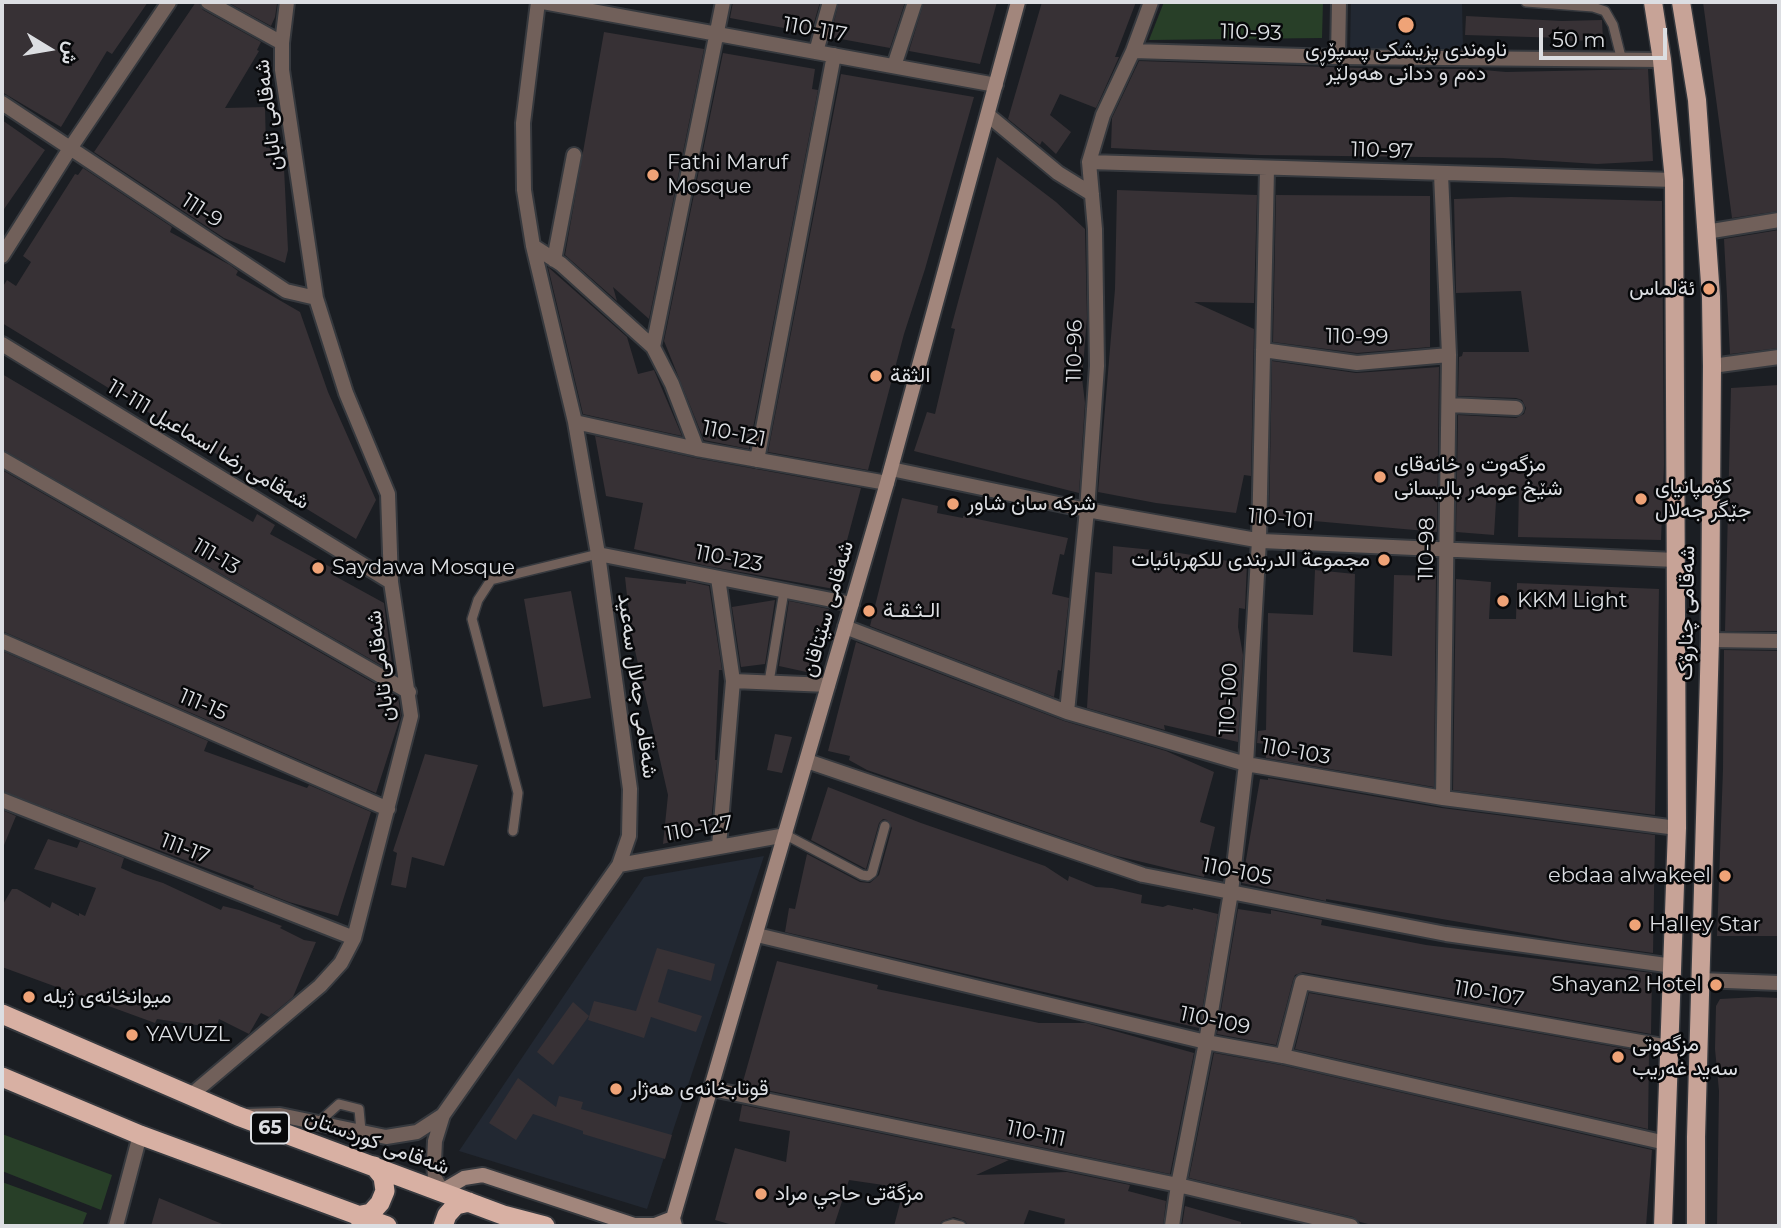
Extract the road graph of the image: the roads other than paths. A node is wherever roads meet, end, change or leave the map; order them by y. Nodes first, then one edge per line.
1 (169, 2) edge
2 (208, 2) edge
3 (287, 2) edge
4 (540, 2) edge
5 (723, 2) edge
6 (830, 2) edge
7 (915, 2) edge
8 (1018, 2) edge
9 (1151, 2) edge
10 (1339, 2) edge
11 (1526, 2) edge
12 (1653, 2) edge
13 (1681, 2) edge
14 (717, 34) junction
15 (282, 43) junction
16 (1133, 51) junction
17 (816, 52) junction
18 (834, 55) junction
19 (1338, 57) junction
20 (1662, 60) junction
21 (1622, 61) junction
22 (894, 66) junction
23 (996, 85) junction
24 (2, 103) edge
25 (988, 115) junction
26 (69, 150) junction
27 (574, 155) dead end
28 (1089, 162) junction
29 (1267, 169) junction
30 (1441, 174) junction
31 (1674, 180) junction
32 (1092, 194) junction
33 (1779, 220) edge
34 (1706, 232) junction
35 (533, 246) junction
36 (2, 256) edge
37 (554, 260) junction
38 (316, 298) junction
39 (2, 344) edge
40 (653, 347) junction
41 (1263, 350) junction
42 (1450, 355) junction
43 (1779, 357) edge
44 (1712, 366) junction
45 (1450, 405) junction
46 (1517, 408) dead end
47 (575, 422) junction
48 (697, 449) junction
49 (2, 459) edge
50 (757, 460) junction
51 (889, 476) junction
52 (1087, 510) junction
53 (1259, 540) junction
54 (1448, 550) junction
55 (598, 554) junction
56 (1675, 561) junction
57 (718, 578) junction
58 (391, 582) junction
59 (784, 591) junction
60 (852, 604) junction
61 (845, 627) junction
62 (1710, 640) junction
63 (2, 641) edge
64 (1779, 642) edge
65 (733, 681) junction
66 (769, 682) junction
67 (828, 685) junction
68 (409, 692) junction
69 (1067, 712) junction
70 (807, 761) junction
71 (1246, 764) junction
72 (1443, 798) junction
73 (2, 800) edge
74 (388, 808) junction
75 (885, 826) dead end
76 (1677, 828) junction
77 (513, 831) dead end
78 (786, 835) junction
79 (719, 846) junction
80 (619, 865) junction
81 (1231, 892) junction
82 (757, 935) junction
83 (354, 938) junction
84 (1673, 966) junction
85 (1700, 980) junction
86 (1779, 983) edge
87 (2, 1014) edge
88 (1206, 1042) junction
89 (1669, 1047) junction
90 (1283, 1056) junction
91 (2, 1077) edge
92 (712, 1089) junction
93 (191, 1095) junction
94 (443, 1115) junction
95 (238, 1116) junction
96 (319, 1122) junction
97 (360, 1131) junction
98 (140, 1135) junction
99 (1666, 1143) junction
100 (374, 1167) junction
101 (1178, 1185) junction
102 (442, 1191) junction
103 (468, 1202) junction
104 (357, 1216) junction
105 (674, 1222) edge
106 (116, 1226) edge
107 (387, 1226) edge
108 (443, 1226) edge
109 (545, 1226) edge
110 (946, 1226) edge
111 (961, 1226) edge
112 (1172, 1226) edge
113 (1351, 1226) edge
114 (1663, 1226) edge
115 (1696, 1226) edge

1 - 26 street
2 - 15 street
3 - 15 street, شەقامی تابان
4 - 14 street, 110-117
4 - 35 street, شەقامی جەلال سەعید
5 - 14 street
6 - 17 street
7 - 22 street
8 - 23 main road, شەقامی سێتاقان
9 - 16 street, 110-96
10 - 19 street
11 - 21 lane
12 - 20 main road, شەقامی چنارۆک
13 - 34 main road, شەقامی چنارۆک
14 - 17 street, 110-117
14 - 40 street
15 - 38 street, شەقامی تابان
16 - 19 street, 110-93
16 - 28 street, 110-96
17 - 18 street, 110-117
18 - 22 street, 110-117
18 - 50 street
19 - 21 street, 110-93
20 - 21 street, 110-93
20 - 31 main road, شەقامی چنارۆک
22 - 23 street, 110-117
23 - 25 main road, شەقامی سێتاقان
24 - 26 street, 111-9
25 - 32 street
25 - 51 main road, شەقامی سێتاقان
26 - 36 street
26 - 38 street, 111-9
27 - 37 street
28 - 29 street, 110-97
28 - 32 street, 110-96
29 - 30 street, 110-97
29 - 41 street, 110-100
30 - 31 street, 110-97
30 - 42 street, 110-98
31 - 56 main road, شەقامی چنارۆک
32 - 52 street, 110-96
33 - 34 street
34 - 44 main road, شەقامی چنارۆک
35 - 37 street
35 - 47 street, شەقامی جەلال سەعید
37 - 40 street
38 - 58 street, شەقامی تابان
39 - 58 street, شەقامی رضا اسماعيل 111-11
40 - 48 street
41 - 42 street, 110-99
41 - 53 street, 110-100
42 - 45 street, 110-98
43 - 44 street
44 - 62 main road, شەقامی چنارۆک
45 - 46 street
45 - 54 street, 110-98
47 - 48 street, 110-121
47 - 55 street, شەقامی جەلال سەعید
48 - 50 street, 110-121
49 - 68 street, 111-13
50 - 51 street, 110-121
51 - 52 street, 110-101
51 - 60 main road, شەقامی سێتاقان
52 - 53 street, 110-101
52 - 69 street, 110-96
53 - 54 street, 110-101
53 - 71 street, 110-100
54 - 56 street, 110-101
54 - 72 street, 110-98
55 - 57 street, 110-123
55 - 77 lane
55 - 80 street, شەقامی جەلال سەعید
56 - 76 main road, شەقامی چنارۆک
57 - 59 street, 110-123
57 - 65 street
58 - 68 street, شەقامی تابان
59 - 60 street, 110-123
59 - 66 lane
60 - 61 main road, شەقامی سێتاقان
61 - 67 main road, شەقامی سێتاقان
61 - 69 street, 110-103
62 - 64 street
62 - 85 main road, شەقامی چنارۆک
63 - 74 street, 111-15
65 - 66 street
65 - 79 street
66 - 67 street
67 - 70 main road, شەقامی سێتاقان
68 - 74 street, شەقامی تابان
69 - 71 street, 110-103
70 - 78 main road, شەقامی سێتاقان
70 - 81 street, 110-105
71 - 72 street, 110-103
71 - 81 street, 110-100
72 - 76 street, 110-103
73 - 83 street, 111-17
74 - 83 street, شەقامی تابان
75 - 78 lane
76 - 84 main road, شەقامی چنارۆک
78 - 79 street, 110-127
78 - 82 main road, شەقامی سێتاقان
79 - 80 street, 110-127
80 - 94 street, شەقامی جەلال سەعید
81 - 84 street, 110-105
81 - 88 street, 110-100
82 - 88 street, 110-109
82 - 92 main road, شەقامی سێتاقان
83 - 93 street, شەقامی تابان
84 - 89 main road, شەقامی چنارۆک
85 - 86 street
85 - 115 main road, شەقامی چنارۆک
87 - 93 highway, شەقامی کوردستان / 65
88 - 90 street, 110-109
88 - 101 street, 110-100
89 - 90 street, 110-107
89 - 99 main road, شەقامی چنارۆک
90 - 99 street, 110-109
91 - 98 highway, 65
92 - 101 street, 110-111
92 - 105 main road, شەقامی سێتاقان
93 - 95 highway, شەقامی کوردستان / 65
94 - 97 street, شەقامی جەلال سەعید
94 - 102 street
95 - 96 street, شەقامی جەلال سەعید
95 - 100 highway, شەقامی کوردستان / 65
96 - 97 street, شەقامی جەلال سەعید
96 - 97 lane
98 - 104 highway, 65
98 - 106 street
99 - 114 main road, شەقامی چنارۆک
100 - 102 highway, شەقامی کوردستان / 65
100 - 104 highway
101 - 112 street, 110-100
101 - 113 street, 110-111
102 - 103 highway, شەقامی کوردستان / 65
102 - 105 main road
103 - 108 highway
103 - 109 highway, شەقامی کوردستان / 65
104 - 107 highway, 65
110 - 111 lane

